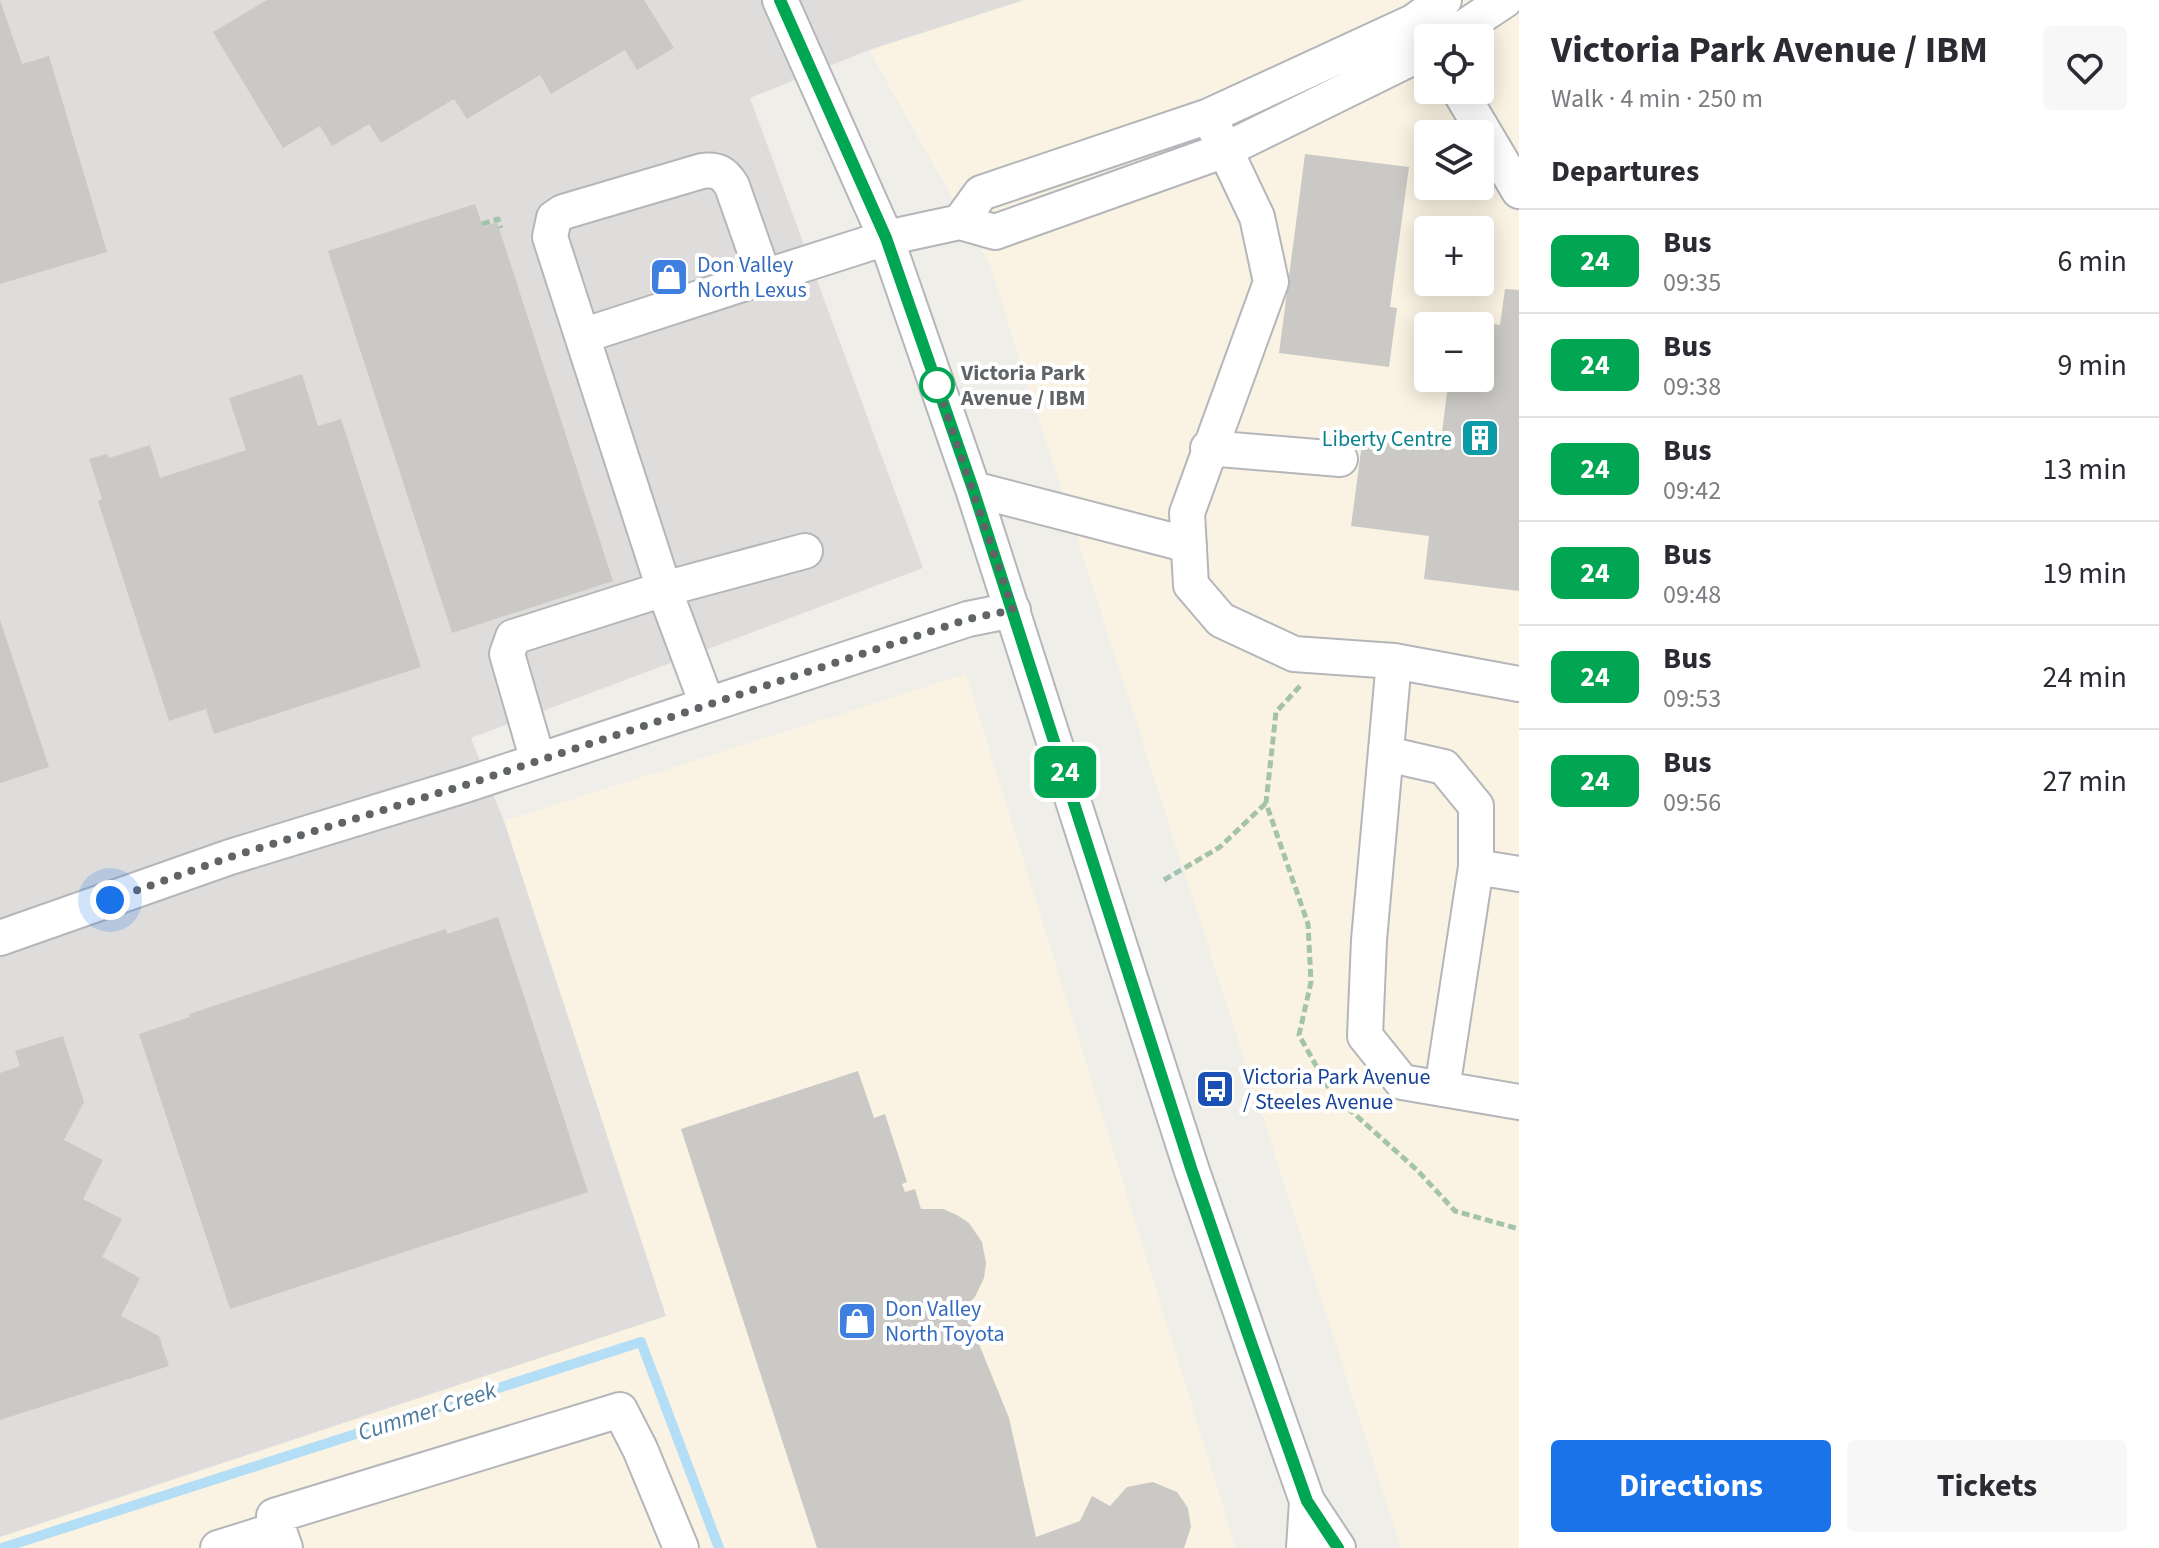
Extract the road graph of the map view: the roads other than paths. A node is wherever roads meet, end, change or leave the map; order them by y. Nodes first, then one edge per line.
1 (780, 0) edge
2 (1444, 0) edge
3 (1505, 0) edge
4 (1430, 24) edge
5 (1469, 24) edge
6 (1414, 40) edge
7 (1414, 42) edge
8 (1467, 104) edge
9 (1209, 116) junction
10 (1225, 150) junction
11 (1519, 191) edge
12 (960, 222) junction
13 (886, 238) junction
14 (764, 277) junction
15 (582, 336) junction
16 (1208, 448) junction
17 (1340, 459) dead end
18 (973, 489) junction
19 (1189, 545) junction
20 (805, 551) dead end
21 (664, 589) junction
22 (1013, 610) junction
23 (1394, 661) junction
24 (1519, 684) edge
25 (707, 704) junction
26 (1387, 754) junction
27 (538, 761) junction
28 (1476, 867) junction
29 (1519, 874) edge
30 (0, 938) edge
31 (1442, 1089) junction
32 (1519, 1102) edge
33 (1307, 1501) junction
34 (282, 1539) edge
35 (218, 1548) edge
36 (681, 1548) edge
37 (1304, 1548) edge
38 (1338, 1548) edge

1 - 13 street
2 - 4 street
3 - 5 street
6 - 9 street
7 - 10 street
8 - 11 street
9 - 10 street
9 - 12 street
10 - 12 street
10 - 16 street
12 - 13 street
13 - 14 street
13 - 18 street
14 - 15 street
14 - 15 street
15 - 21 street
16 - 17 street
16 - 19 street
18 - 19 street
18 - 22 street
19 - 23 street
20 - 21 street
21 - 25 street
21 - 27 street
22 - 25 street
22 - 33 street
23 - 24 street
23 - 26 street
25 - 27 street
26 - 28 street
26 - 31 street
27 - 30 street
28 - 29 street
28 - 31 street
31 - 32 street
33 - 37 street
33 - 38 street
34 - 35 street
34 - 36 street

